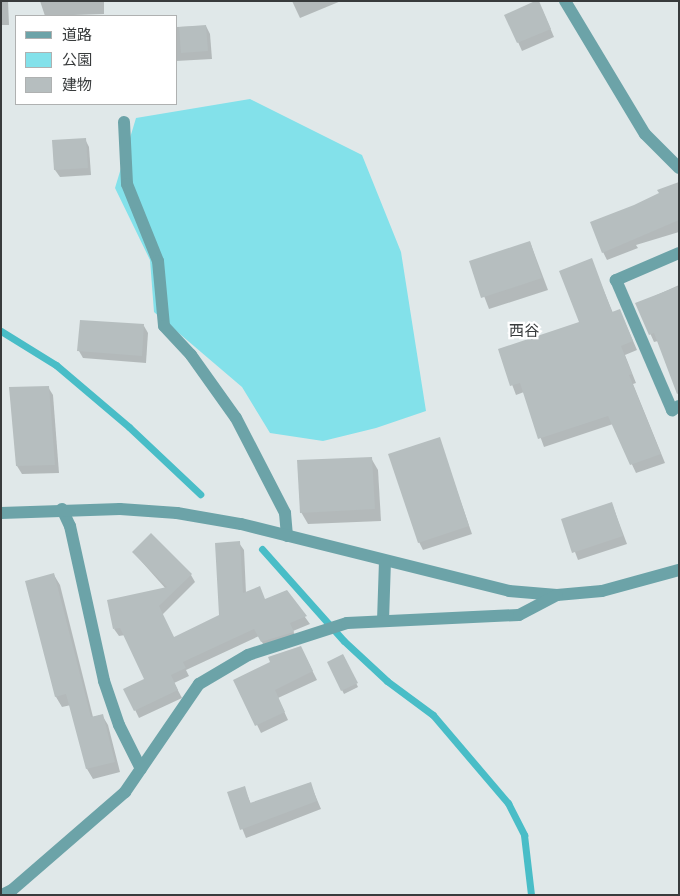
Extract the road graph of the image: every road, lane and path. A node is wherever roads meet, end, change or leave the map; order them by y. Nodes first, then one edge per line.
1 (565, 1) edge
2 (124, 122) dead end
3 (679, 168) edge
4 (679, 253) edge
5 (679, 406) edge
6 (62, 509) junction
7 (1, 513) edge
8 (287, 536) junction
9 (385, 561) junction
10 (679, 570) edge
11 (557, 595) junction
12 (383, 622) junction
13 (141, 769) junction
14 (2, 895) edge

1 - 3 street
2 - 8 street
4 - 5 street
6 - 7 street
6 - 8 street
6 - 13 street
8 - 9 street
9 - 11 street
9 - 12 street
10 - 11 street
11 - 12 street
12 - 13 street
13 - 14 street

